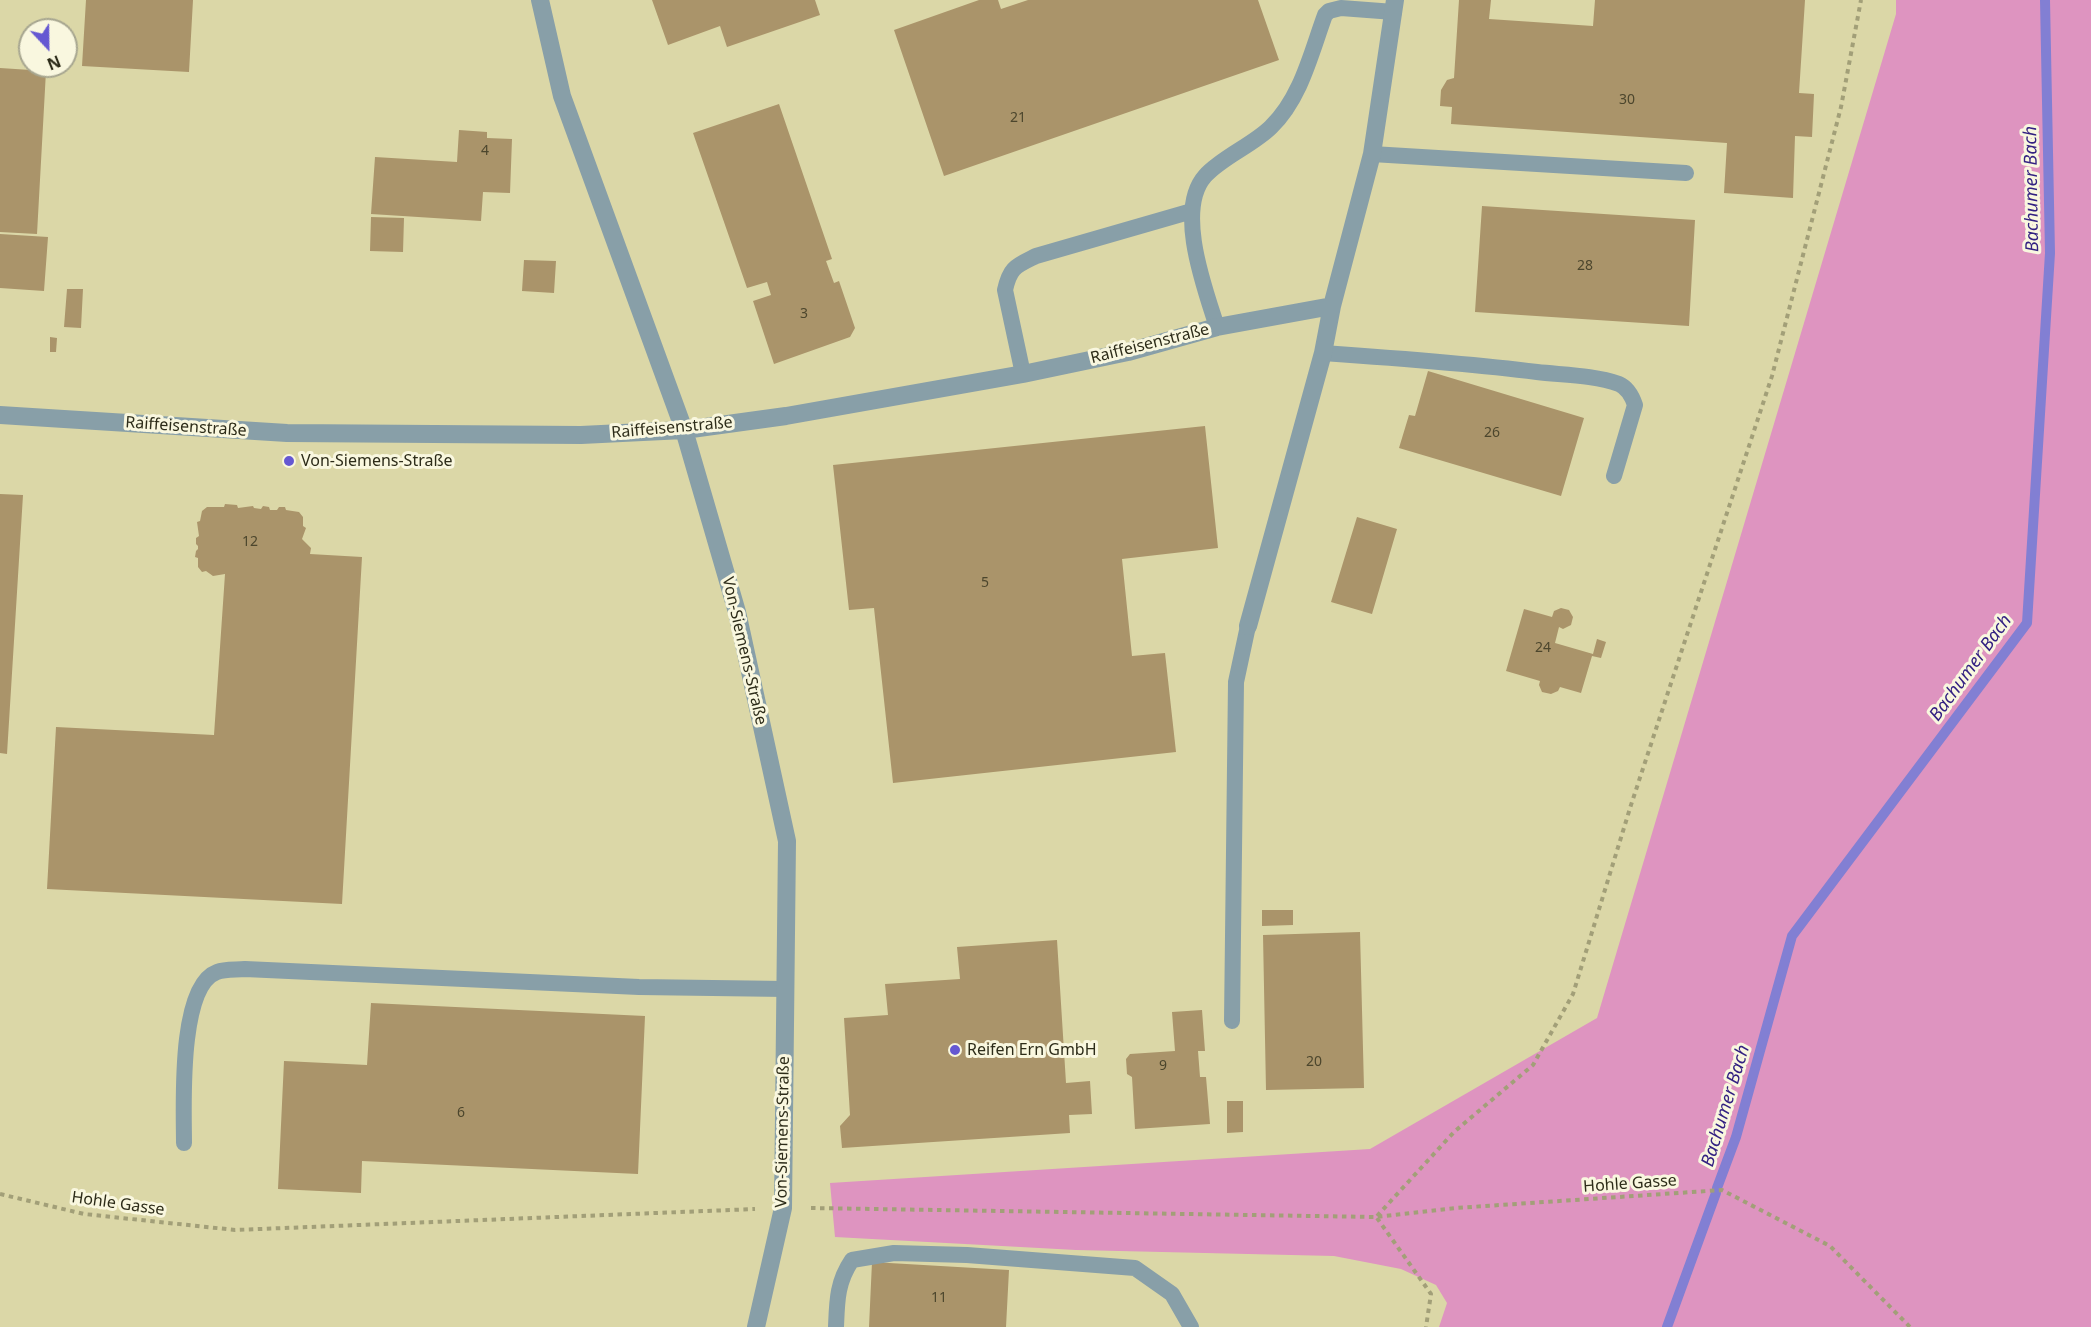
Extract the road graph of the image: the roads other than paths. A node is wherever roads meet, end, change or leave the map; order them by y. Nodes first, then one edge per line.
1 (540, 0) edge
2 (1395, 6) edge
3 (1372, 154) junction
4 (1686, 172) dead end
5 (1192, 211) junction
6 (1332, 306) junction
7 (1217, 327) junction
8 (1323, 353) junction
9 (1023, 374) junction
10 (0, 415) edge
11 (684, 430) junction
12 (1614, 476) dead end
13 (1248, 626) joint
14 (786, 988) junction
15 (1232, 1021) dead end
16 (183, 1143) dead end
17 (756, 1327) edge
18 (836, 1327) edge
19 (1191, 1327) edge

1 - 11 street, Von-Siemens-Straße
2 - 3 street
2 - 5 lane
3 - 4 lane
3 - 6 street
5 - 7 lane
5 - 9 lane
6 - 7 street, Raiffeisenstraße
6 - 8 street
7 - 9 street, Raiffeisenstraße
8 - 12 lane
8 - 13 street
9 - 11 street, Raiffeisenstraße
10 - 11 street, Raiffeisenstraße
11 - 14 street, Von-Siemens-Straße
13 - 15 lane
14 - 16 lane
14 - 17 street, Von-Siemens-Straße
18 - 19 lane

